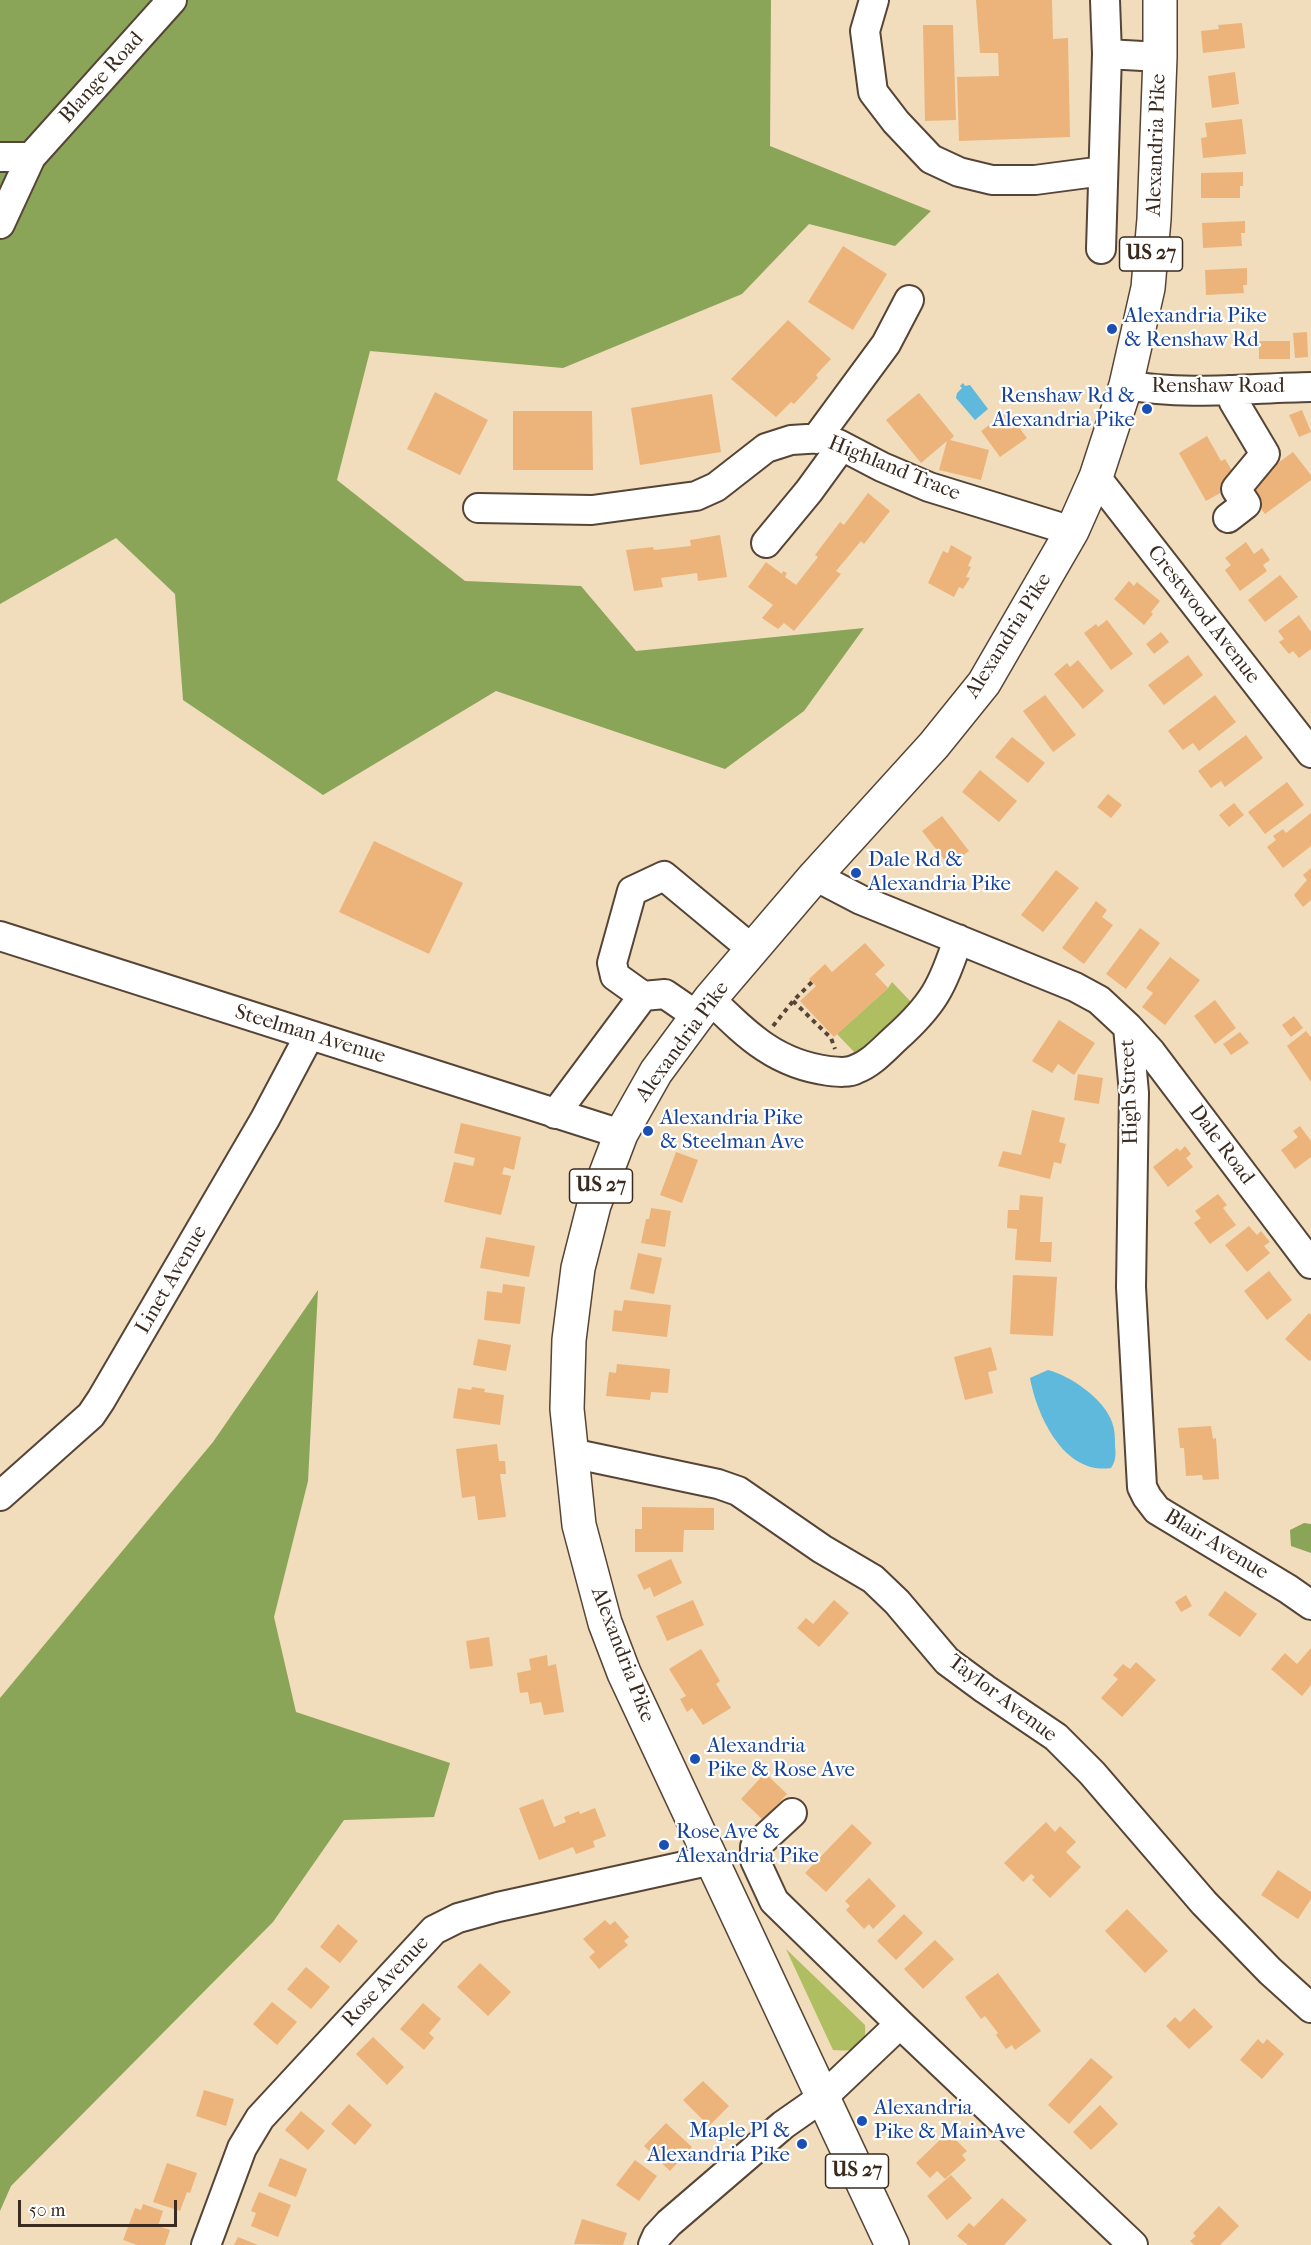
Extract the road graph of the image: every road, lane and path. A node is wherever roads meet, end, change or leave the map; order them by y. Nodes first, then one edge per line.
1 (172, 0) edge
2 (874, 0) edge
3 (1105, 0) edge
4 (1160, 0) edge
5 (1107, 54) junction
6 (1160, 57) junction
7 (0, 157) edge
8 (31, 157) junction
9 (1103, 171) junction
10 (0, 224) edge
11 (1101, 249) dead end
12 (909, 300) dead end
13 (1126, 385) junction
14 (1311, 387) edge
15 (1229, 390) junction
16 (829, 443) junction
17 (1096, 477) junction
18 (478, 508) dead end
19 (1228, 518) dead end
20 (1072, 531) junction
21 (766, 543) dead end
22 (1311, 753) edge
23 (815, 876) junction
24 (0, 936) edge
25 (958, 939) junction
26 (753, 950) junction
27 (812, 982) dead end
28 (643, 996) junction
29 (793, 1001) junction
30 (704, 1008) junction
31 (1128, 1027) junction
32 (309, 1036) junction
33 (760, 1043) junction
34 (836, 1071) junction
35 (555, 1114) junction
36 (621, 1134) junction
37 (1311, 1264) edge
38 (1138, 1435) joint
39 (571, 1453) junction
40 (0, 1496) edge
41 (1311, 1605) edge
42 (792, 1813) dead end
43 (712, 1860) junction
44 (1311, 2008) edge
45 (900, 2024) junction
46 (823, 2097) junction
47 (206, 2245) edge
48 (653, 2245) edge
49 (891, 2245) edge
50 (1133, 2245) edge

1 - 8 street, Blange Road
2 - 9 street
3 - 5 street
4 - 6 main road, Alexandria Pike / US 27
5 - 6 street
5 - 9 street
6 - 13 main road, Alexandria Pike / US 27
7 - 8 street
8 - 10 street, Blange Road
9 - 11 street
12 - 16 street
13 - 15 street, Renshaw Road
13 - 17 main road, Alexandria Pike / US 27
14 - 15 street, Renshaw Road
15 - 19 street
16 - 18 street, Highland Trace
16 - 20 street, Highland Trace
16 - 21 street
17 - 20 main road, Alexandria Pike / US 27
17 - 22 street, Crestwood Avenue
20 - 23 main road, Alexandria Pike / US 27
23 - 25 street, High Street
23 - 26 main road, Alexandria Pike / US 27
24 - 32 street, Steelman Avenue
25 - 31 street, High Street
25 - 34 street
26 - 28 street
26 - 30 main road, Alexandria Pike / US 27
27 - 29 path
28 - 30 street
28 - 35 street
29 - 33 path
29 - 34 path
30 - 33 street
30 - 36 main road, Alexandria Pike / US 27
31 - 37 street, Dale Road
31 - 38 street, High Street
32 - 35 street, Steelman Avenue
32 - 40 street, Linet Avenue
33 - 34 street
35 - 36 street, Steelman Avenue
36 - 39 main road, Alexandria Pike / US 27
38 - 41 street, Blair Avenue
39 - 43 main road, Alexandria Pike / US 27
39 - 44 street, Taylor Avenue
42 - 45 street
43 - 46 main road, Alexandria Pike / US 27
43 - 47 street, Rose Avenue
45 - 46 street
45 - 50 street
46 - 48 street
46 - 49 main road, Alexandria Pike / US 27

